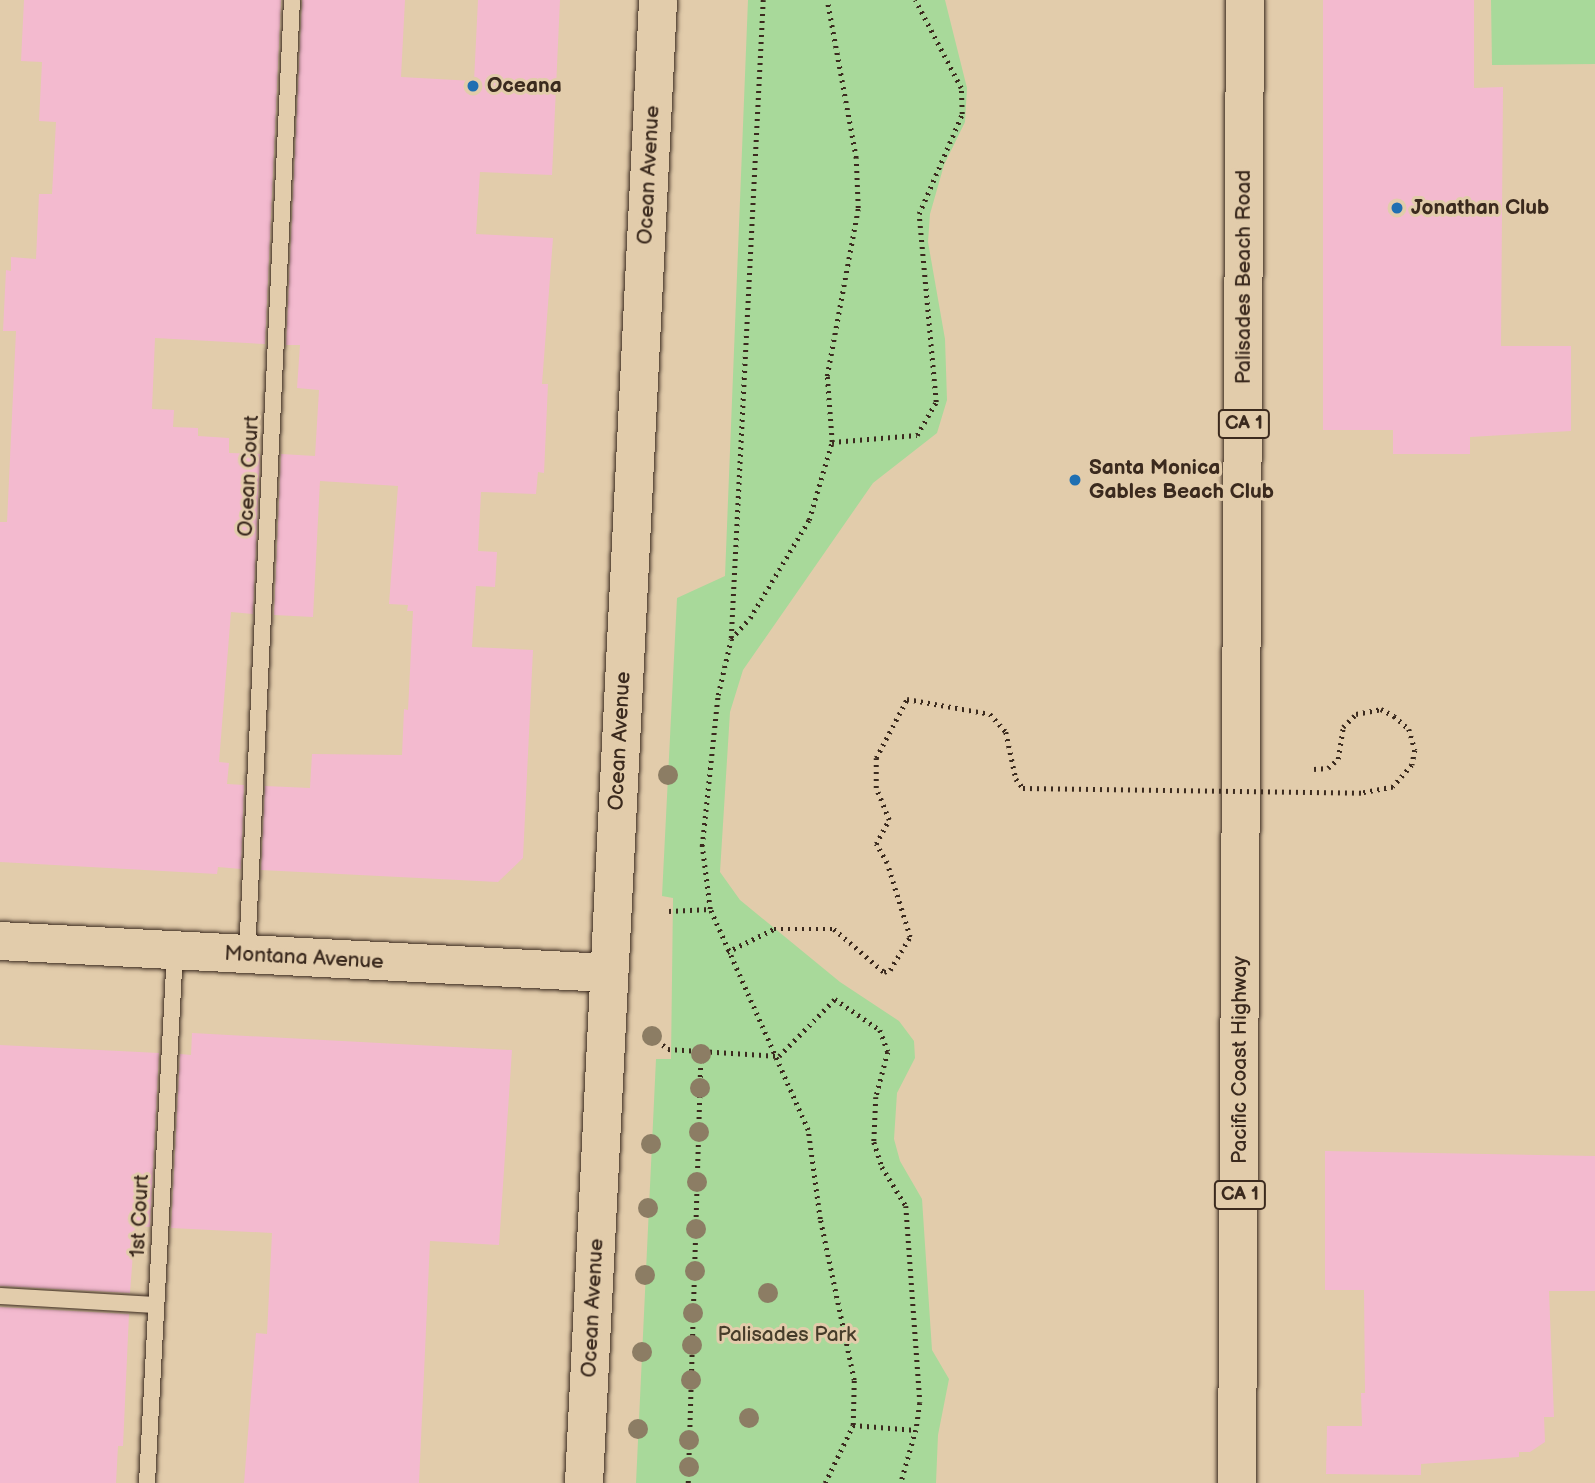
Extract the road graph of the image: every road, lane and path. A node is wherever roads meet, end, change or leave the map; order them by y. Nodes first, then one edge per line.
1 (292, 0) edge
2 (658, 0) edge
3 (763, 0) edge
4 (827, 0) edge
5 (915, 0) edge
6 (1245, 0) edge
7 (832, 442) junction
8 (731, 639) junction
9 (1314, 769) dead end
10 (1243, 847) joint
11 (710, 909) junction
12 (669, 911) dead end
13 (0, 942) edge
14 (175, 950) junction
15 (727, 952) junction
16 (247, 954) junction
17 (607, 973) junction
18 (652, 1036) dead end
19 (701, 1054) junction
20 (779, 1056) junction
21 (0, 1296) edge
22 (156, 1305) junction
23 (853, 1425) junction
24 (916, 1430) junction
25 (147, 1483) edge
26 (584, 1483) edge
27 (688, 1483) edge
28 (825, 1483) edge
29 (901, 1483) edge
30 (1237, 1483) edge

1 - 16 lane, Ocean Court
2 - 17 main road, Ocean Avenue
3 - 8 path
4 - 7 path
5 - 7 path
6 - 10 main road, Palisades Beach Road / CA 1
7 - 8 path
8 - 11 path
9 - 15 path, bridge
10 - 30 main road, Pacific Coast Highway / CA 1
11 - 12 path
11 - 15 path
13 - 14 main road, Montana Avenue
14 - 16 main road, Montana Avenue
14 - 22 lane, 1st Court
15 - 20 path
16 - 17 main road, Montana Avenue
17 - 26 main road, Ocean Avenue
18 - 19 path
19 - 20 path
19 - 27 path
20 - 23 path
20 - 24 path
21 - 22 lane
22 - 25 lane, 1st Court
23 - 24 path
23 - 28 path
24 - 29 path

